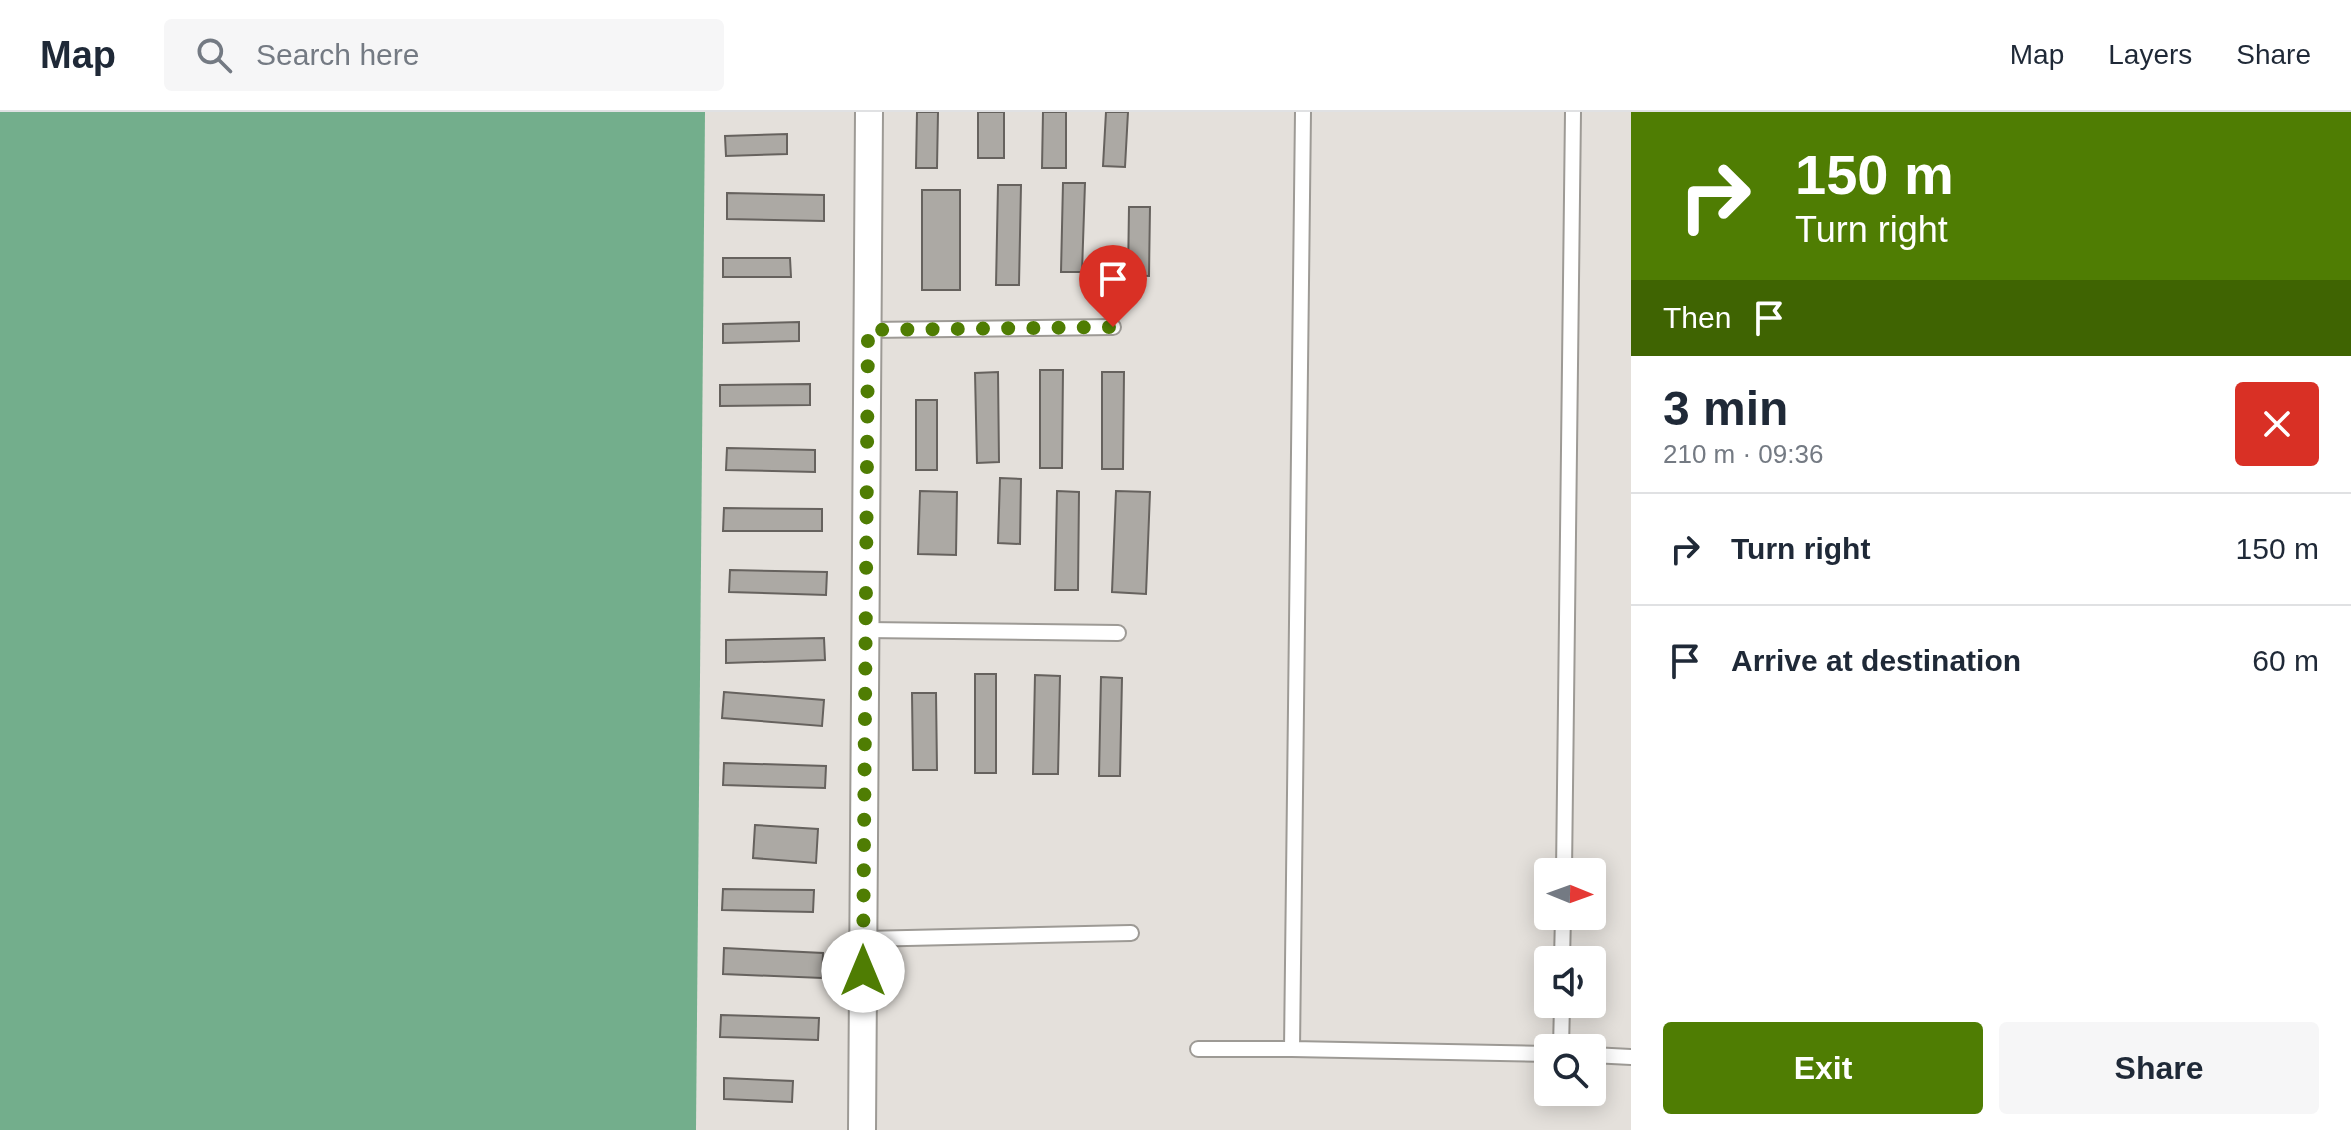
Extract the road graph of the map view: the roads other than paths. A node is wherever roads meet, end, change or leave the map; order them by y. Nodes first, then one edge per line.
1 (869, 112) edge
2 (1303, 112) edge
3 (1573, 112) edge
4 (1113, 327) dead end
5 (868, 330) junction
6 (866, 630) junction
7 (1118, 633) dead end
8 (1564, 858) edge
9 (1131, 933) dead end
10 (863, 939) junction
11 (1198, 1049) dead end
12 (1292, 1049) junction
13 (1534, 1054) edge
14 (1606, 1056) edge
15 (1631, 1057) edge
16 (862, 1130) edge

1 - 5 street
2 - 12 lane
3 - 8 lane
4 - 5 lane
5 - 6 street
6 - 7 lane
6 - 10 street
9 - 10 lane
10 - 16 street
11 - 12 lane
12 - 13 lane
14 - 15 lane

